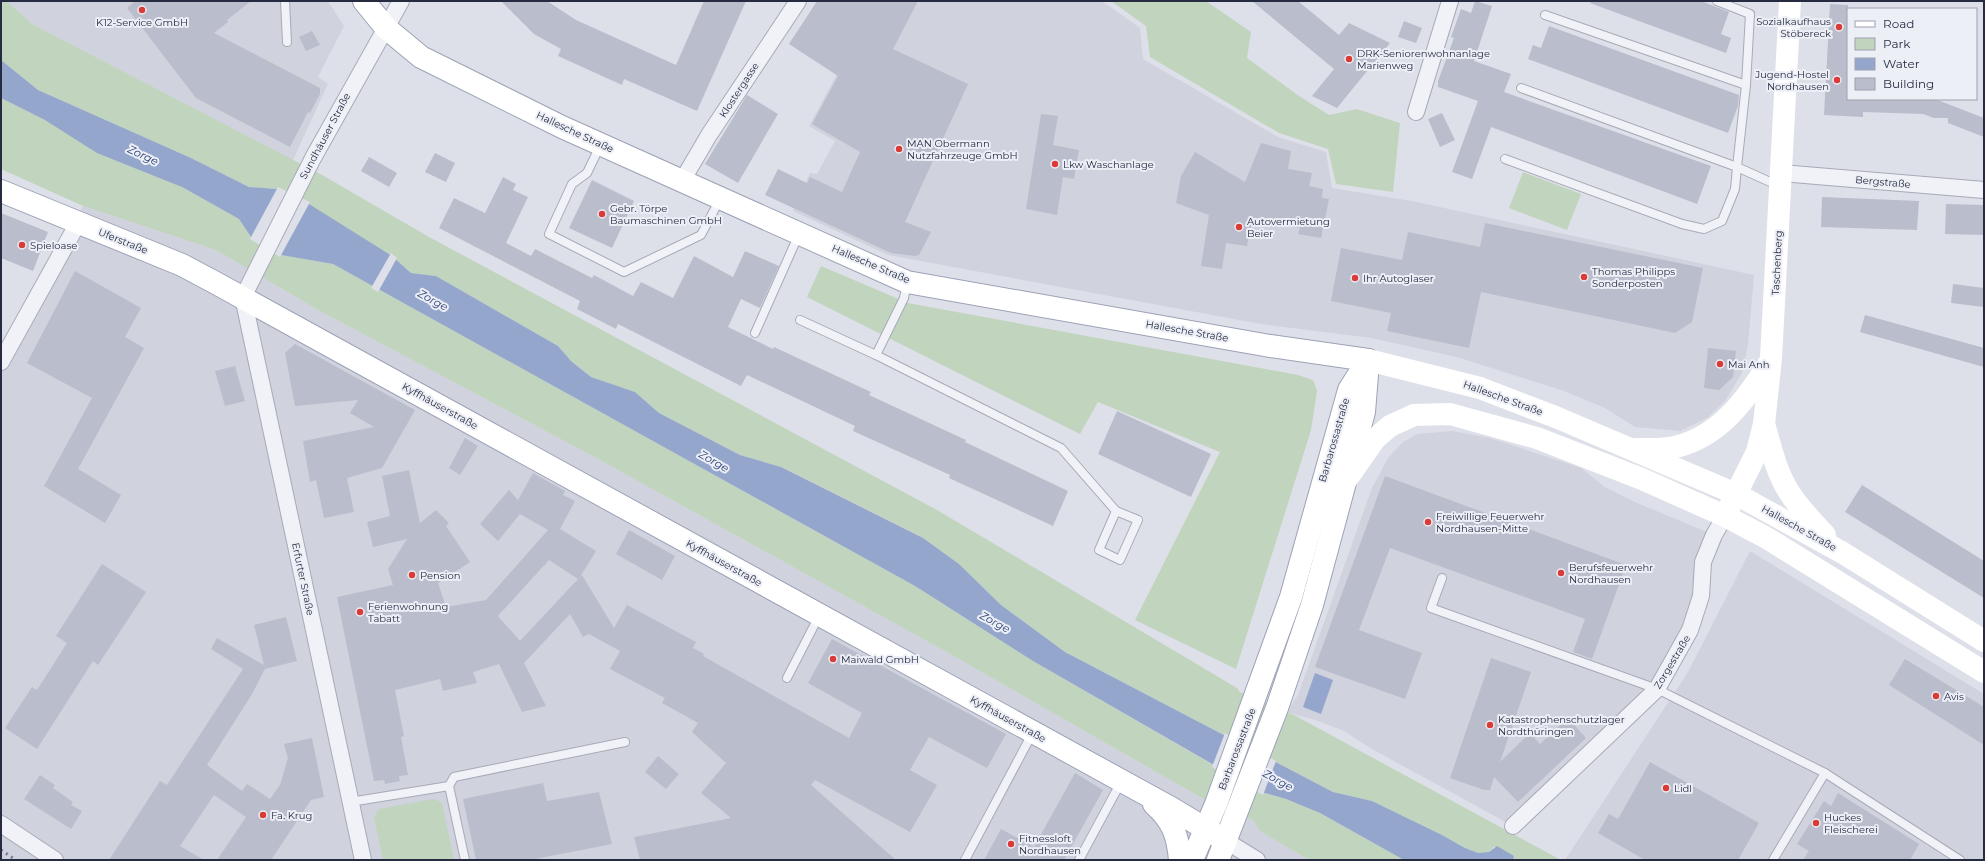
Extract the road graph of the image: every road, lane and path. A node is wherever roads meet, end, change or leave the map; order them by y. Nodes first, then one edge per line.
1 (286, 1) edge
2 (364, 1) edge
3 (401, 1) edge
4 (798, 1) edge
5 (1450, 1) edge
6 (1717, 1) edge
7 (1790, 1) edge
8 (1545, 15) dead end
9 (386, 28) junction
10 (287, 42) dead end
11 (1746, 85) junction
12 (1521, 88) dead end
13 (1416, 112) dead end
14 (601, 145) junction
15 (1505, 159) dead end
16 (1737, 167) junction
17 (1781, 180) junction
18 (682, 181) junction
19 (1984, 190) edge
20 (1, 191) edge
21 (721, 198) junction
22 (78, 224) junction
23 (799, 234) junction
24 (907, 282) junction
25 (243, 298) junction
26 (800, 320) dead end
27 (755, 333) dead end
28 (876, 355) junction
29 (1771, 358) junction
30 (1368, 360) junction
31 (1, 362) edge
32 (1764, 424) junction
33 (1632, 449) junction
34 (1347, 479) junction
35 (1736, 494) junction
36 (1116, 510) junction
37 (1725, 516) junction
38 (1842, 553) junction
39 (1442, 578) dead end
40 (819, 615) junction
41 (1984, 641) edge
42 (1984, 672) edge
43 (787, 678) dead end
44 (1657, 689) junction
45 (1033, 733) junction
46 (625, 742) dead end
47 (1825, 773) junction
48 (1126, 784) junction
49 (449, 786) junction
50 (350, 802) junction
51 (1, 824) edge
52 (1513, 826) dead end
53 (1206, 828) junction
54 (1222, 850) edge
55 (55, 860) edge
56 (363, 860) edge
57 (465, 860) edge
58 (965, 860) edge
59 (1079, 860) edge
60 (1180, 860) edge
61 (1192, 860) edge
62 (1256, 860) edge
63 (1773, 860) edge
64 (1960, 860) edge

1 - 10 lane
2 - 9 main road, Hallesche Straße
3 - 9 street, Sundhäuser Straße
4 - 18 street, Klostergasse
5 - 13 street
6 - 11 lane
7 - 17 main road, Taschenberg
8 - 11 lane
9 - 14 main road, Hallesche Straße
9 - 25 street, Sundhäuser Straße
11 - 16 lane
12 - 16 lane
14 - 18 main road, Hallesche Straße
14 - 21 lane
15 - 16 lane
16 - 17 lane
17 - 19 street, Bergstraße
17 - 29 main road, Taschenberg
18 - 21 main road, Hallesche Straße
20 - 22 main road, Uferstraße
21 - 23 main road, Hallesche Straße
22 - 25 main road, Uferstraße
22 - 31 street
23 - 24 main road, Hallesche Straße
23 - 27 lane
24 - 28 lane
24 - 30 main road, Hallesche Straße
25 - 40 main road, Kyffhäuserstraße
25 - 50 street, Erfurter Straße
26 - 28 lane
28 - 36 lane
29 - 32 main road, Taschenberg
29 - 33 main road
30 - 33 main road, Hallesche Straße
30 - 34 main road, Barbarossastraße
30 - 53 main road, Barbarossastraße
32 - 35 main road, Taschenberg
32 - 38 main road
33 - 35 main road, Hallesche Straße
34 - 37 main road
34 - 54 main road, Barbarossastraße
35 - 37 main road, Taschenberg
35 - 38 main road, Hallesche Straße
36 - 36 lane
37 - 42 main road
37 - 44 street, Zorgestraße
38 - 41 main road, Hallesche Straße
39 - 44 lane
40 - 43 lane
40 - 45 main road, Kyffhäuserstraße
44 - 47 lane
44 - 52 street, Zorgestraße
45 - 48 main road, Kyffhäuserstraße
45 - 58 lane
46 - 49 lane
47 - 63 lane
47 - 64 lane
48 - 53 main road, Kyffhäuserstraße
48 - 59 lane
48 - 60 main road
49 - 50 lane
49 - 57 lane
50 - 56 street, Erfurter Straße
51 - 55 street
53 - 54 main road
53 - 61 main road, Barbarossastraße
54 - 62 street

